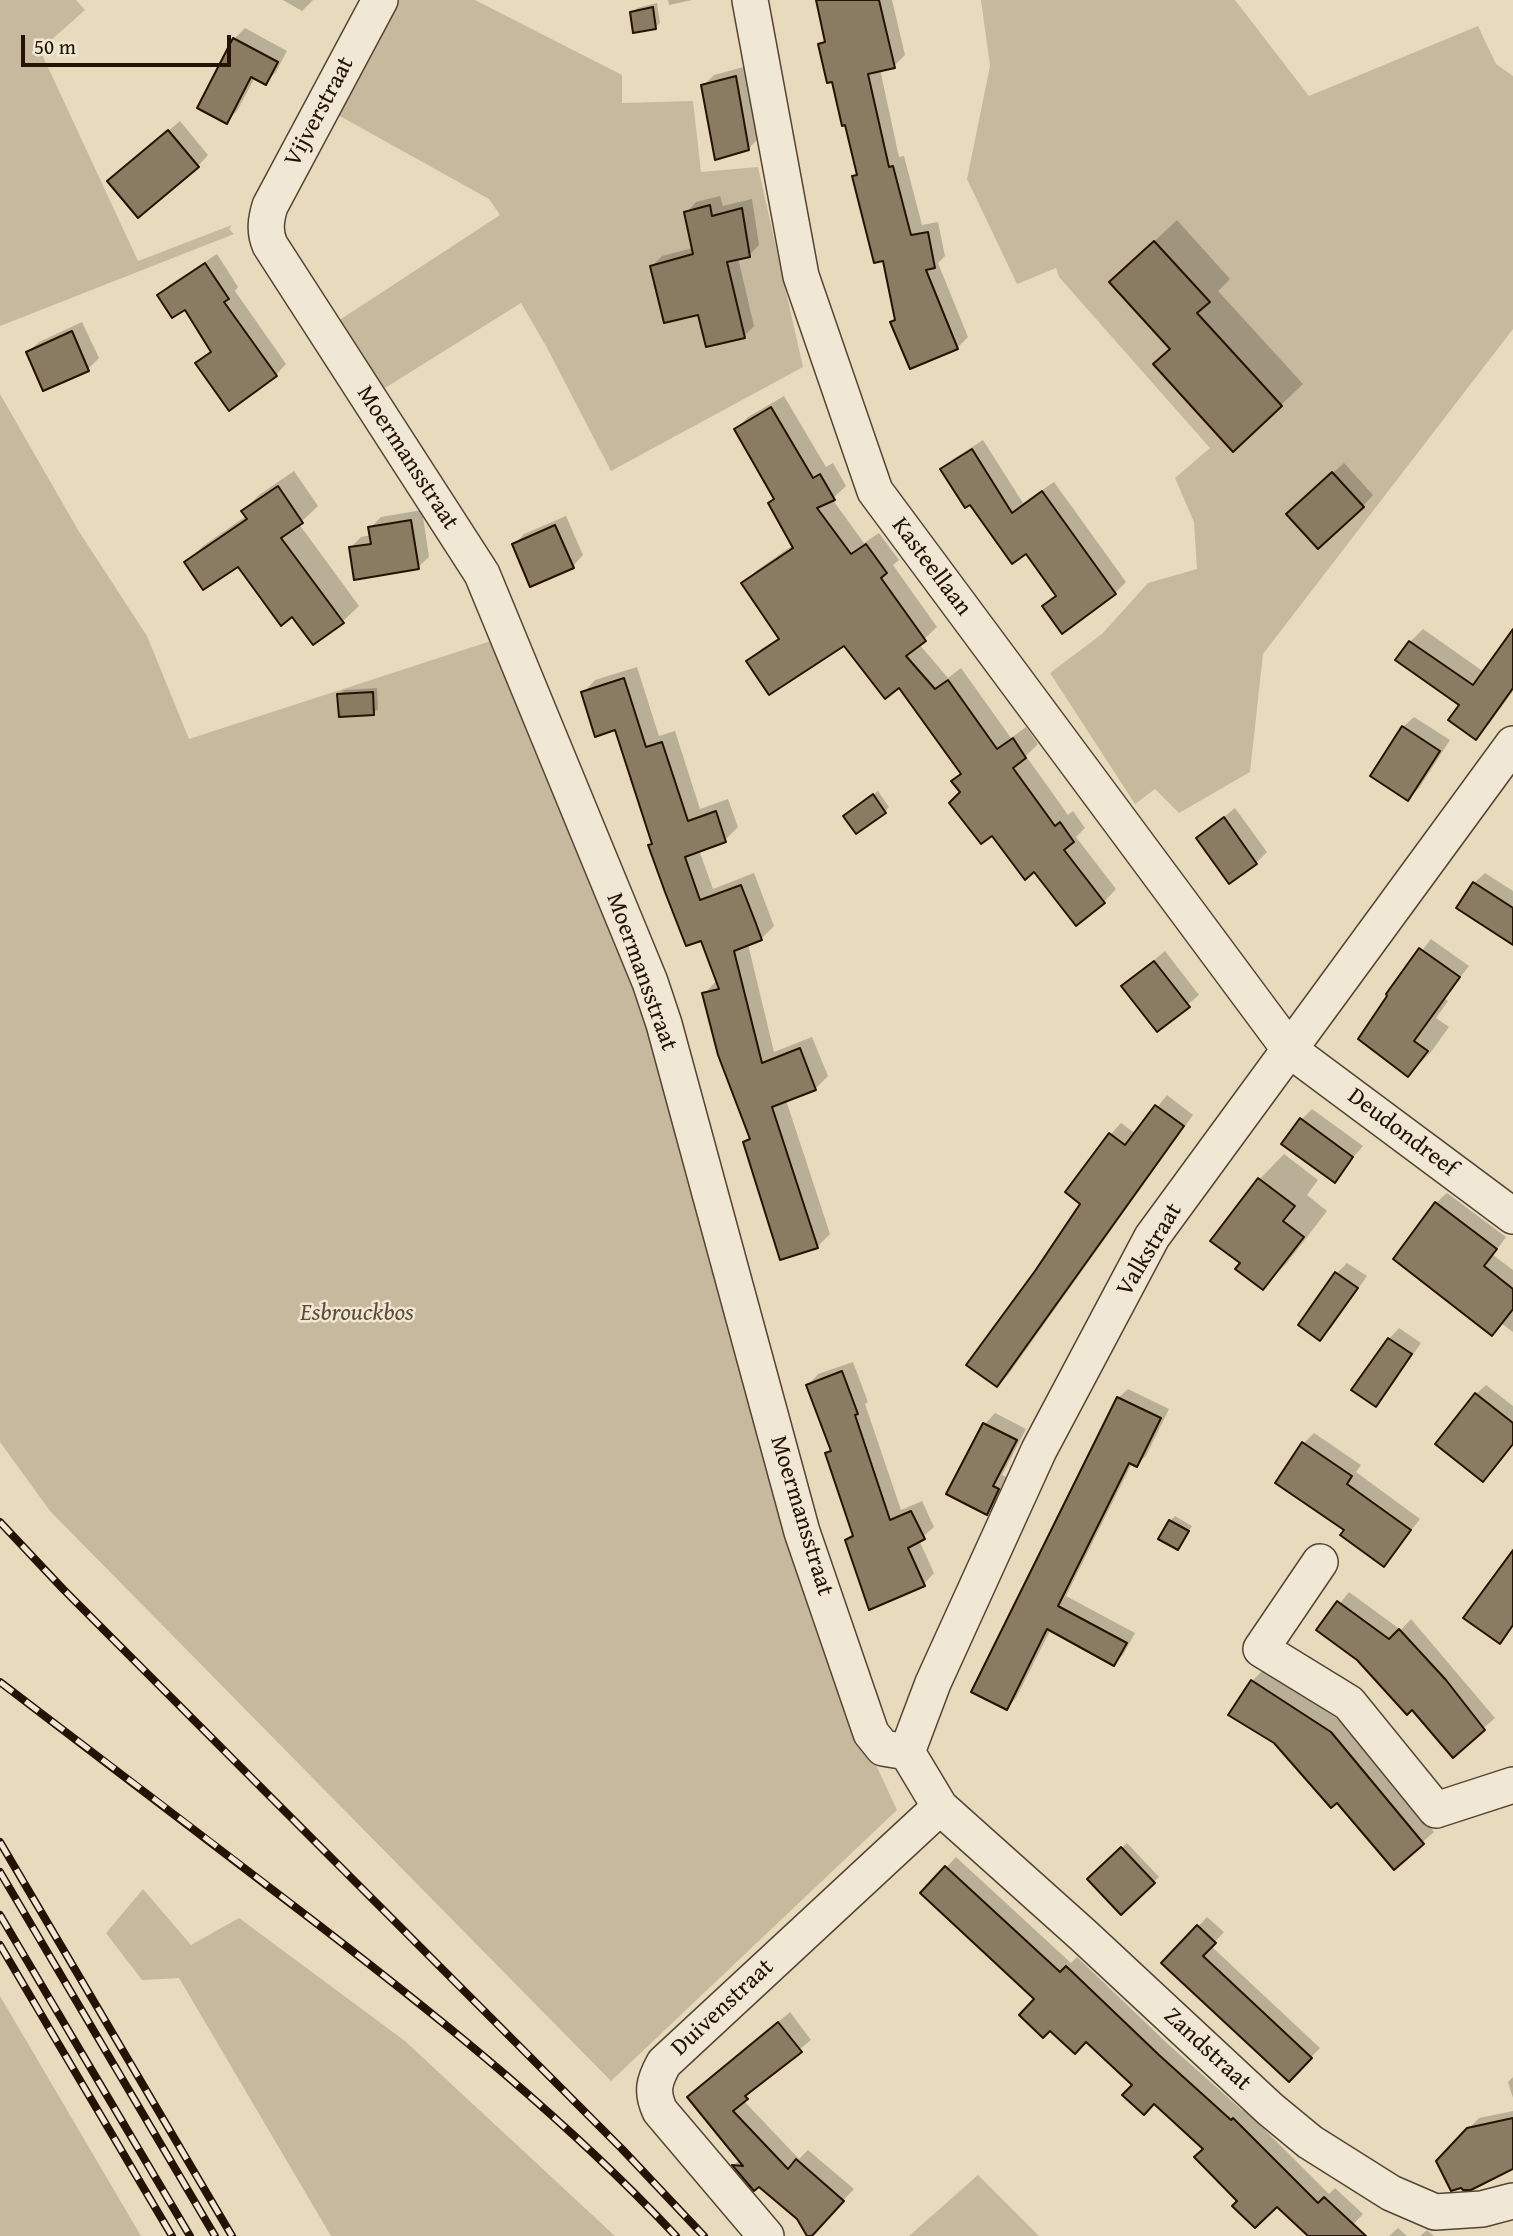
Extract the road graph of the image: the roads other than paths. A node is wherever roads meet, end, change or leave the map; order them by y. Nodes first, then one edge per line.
1 (380, 0) edge
2 (750, 0) edge
3 (266, 226) joint
4 (1513, 744) edge
5 (1290, 1051) junction
6 (1513, 1216) edge
7 (1320, 1562) dead end
8 (907, 1752) junction
9 (1513, 1785) edge
10 (940, 1807) junction
11 (1513, 2201) edge
12 (766, 2236) edge

1 - 3 street, Vijverstraat
2 - 5 street, Kasteellaan
3 - 8 street, Moermansstraat
4 - 5 street, Valkstraat
5 - 6 street, Deudondreef
5 - 8 street, Valkstraat
7 - 9 street
8 - 10 street
10 - 11 street, Zandstraat
10 - 12 street, Duivenstraat

